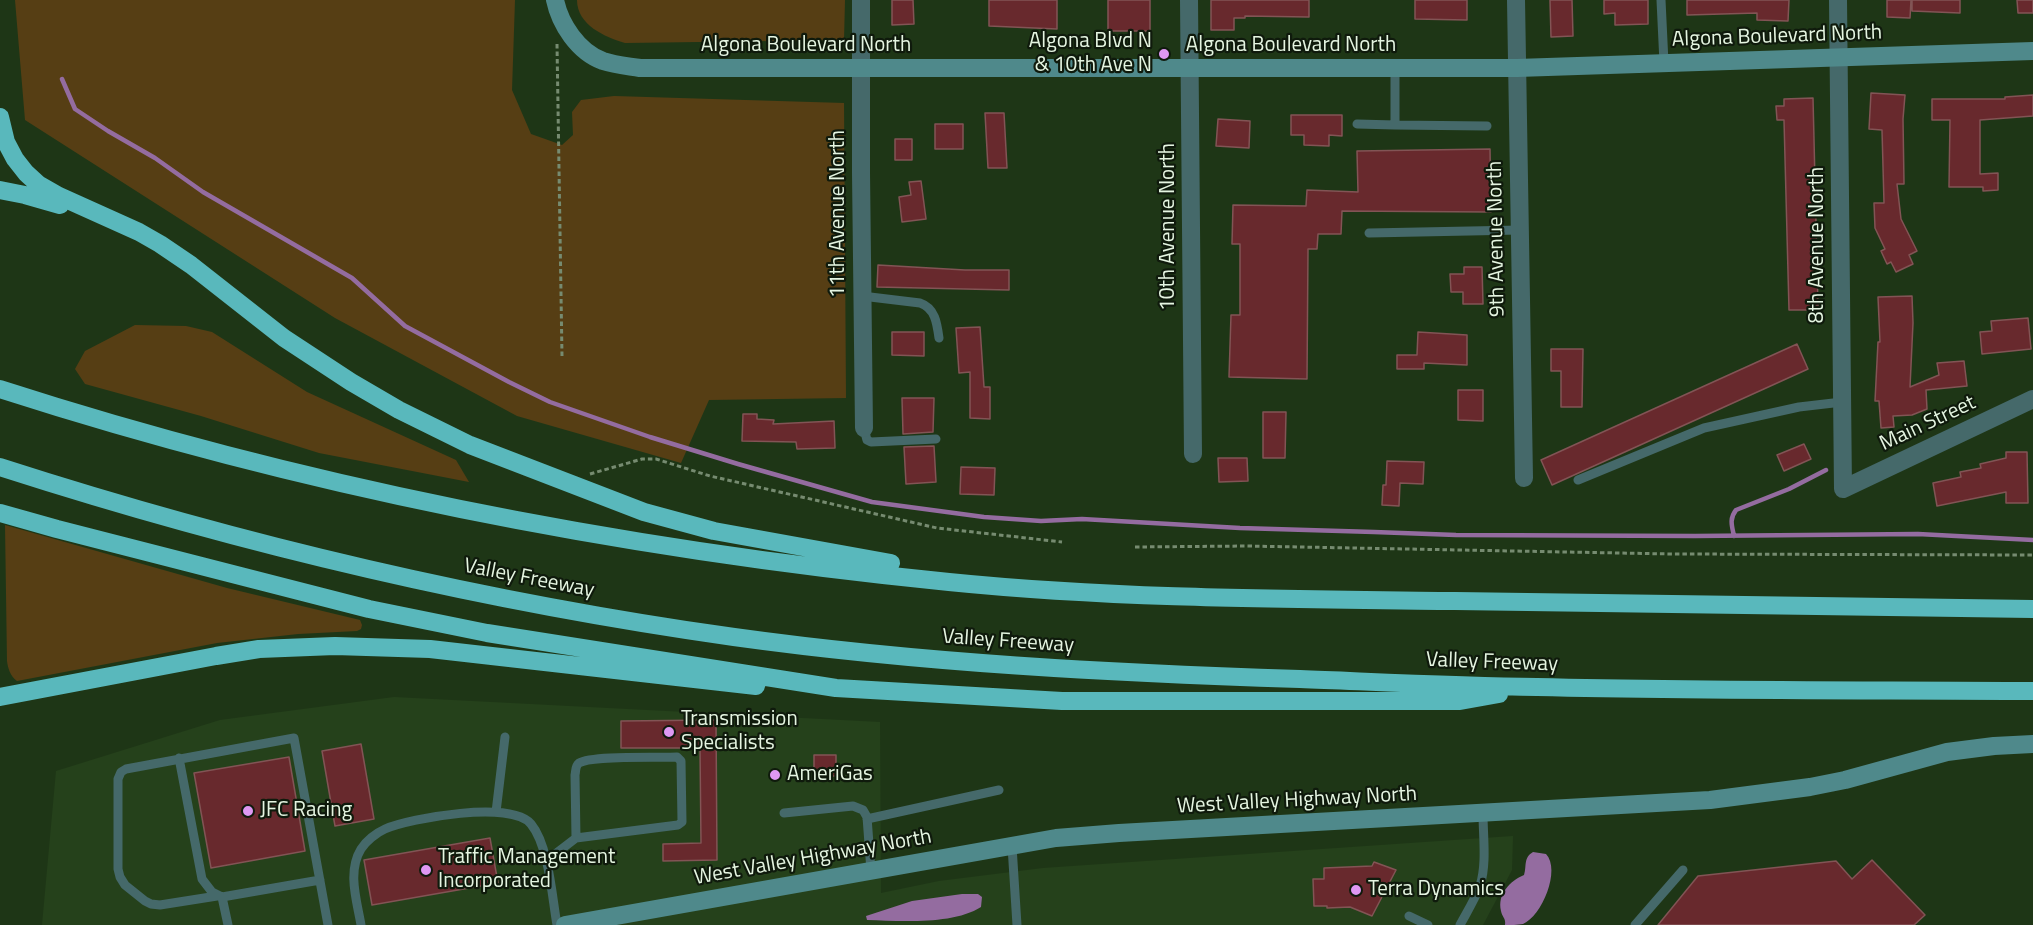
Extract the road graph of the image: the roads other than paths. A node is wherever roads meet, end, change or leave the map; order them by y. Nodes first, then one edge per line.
1 (555, 0) edge
2 (861, 0) edge
3 (1189, 0) edge
4 (1515, 0) edge
5 (1661, 0) edge
6 (1838, 0) edge
7 (2033, 51) edge
8 (1839, 57) junction
9 (1664, 63) junction
10 (862, 68) junction
11 (1395, 68) junction
12 (1517, 68) junction
13 (1190, 69) junction
14 (0, 117) edge
15 (1357, 124) dead end
16 (1395, 125) junction
17 (1487, 126) dead end
18 (0, 190) edge
19 (1520, 230) junction
20 (139, 232) junction
21 (1369, 233) dead end
22 (862, 296) junction
23 (939, 338) dead end
24 (0, 389) edge
25 (2033, 399) edge
26 (1842, 402) junction
27 (864, 426) joint
28 (936, 439) dead end
29 (1193, 454) dead end
30 (0, 467) edge
31 (1524, 478) dead end
32 (1578, 480) dead end
33 (1842, 489) joint
34 (0, 513) edge
35 (1074, 591) junction
36 (2033, 609) edge
37 (836, 688) junction
38 (1540, 688) junction
39 (2033, 691) edge
40 (0, 697) edge
41 (505, 736) dead end
42 (2033, 744) edge
43 (179, 758) junction
44 (999, 790) dead end
45 (496, 812) junction
46 (784, 813) dead end
47 (1483, 813) junction
48 (867, 819) junction
49 (576, 838) junction
50 (1012, 846) junction
51 (546, 861) junction
52 (1683, 870) dead end
53 (871, 871) junction
54 (320, 880) junction
55 (220, 896) junction
56 (1409, 916) dead end
57 (1464, 922) edge
58 (228, 925) edge
59 (328, 925) edge
60 (361, 925) edge
61 (557, 925) edge
62 (565, 925) edge
63 (1017, 925) edge
64 (1428, 925) edge
65 (1635, 925) edge

1 - 10 street, Algona Boulevard North
2 - 10 street, 11th Avenue North
3 - 13 street, 10th Avenue North
4 - 12 street, 9th Avenue North
5 - 9 lane
6 - 8 street, 8th Avenue North
7 - 8 street, Algona Boulevard North
8 - 9 street, Algona Boulevard North
8 - 26 street, 8th Avenue North
9 - 12 street, Algona Boulevard North
10 - 13 street, Algona Boulevard North
10 - 22 street, 11th Avenue North
11 - 12 street, Algona Boulevard North
11 - 13 street, Algona Boulevard North
11 - 16 lane
12 - 19 street, 9th Avenue North
13 - 29 street, 10th Avenue North
14 - 20 highway
15 - 16 lane
16 - 17 lane
18 - 20 highway
19 - 21 lane
19 - 31 street, 9th Avenue North
20 - 35 highway
22 - 23 lane
22 - 27 street, 11th Avenue North
24 - 35 highway
25 - 33 street, Main Street
26 - 32 lane
26 - 33 street, 8th Avenue North
27 - 28 lane
30 - 38 highway, Valley Freeway
34 - 37 highway
35 - 36 highway
37 - 38 highway
37 - 40 highway
38 - 39 highway, Valley Freeway
41 - 45 lane
42 - 47 street, West Valley Highway North
43 - 54 lane
43 - 55 lane
43 - 55 lane
44 - 48 lane
45 - 51 lane
45 - 60 lane
46 - 48 lane
47 - 50 street, West Valley Highway North
47 - 57 lane
48 - 53 lane
49 - 49 lane
49 - 51 lane
50 - 53 street, West Valley Highway North
50 - 63 lane
51 - 61 lane
52 - 65 lane
53 - 62 street, West Valley Highway North
54 - 55 lane
54 - 59 lane
55 - 58 lane
56 - 64 lane

